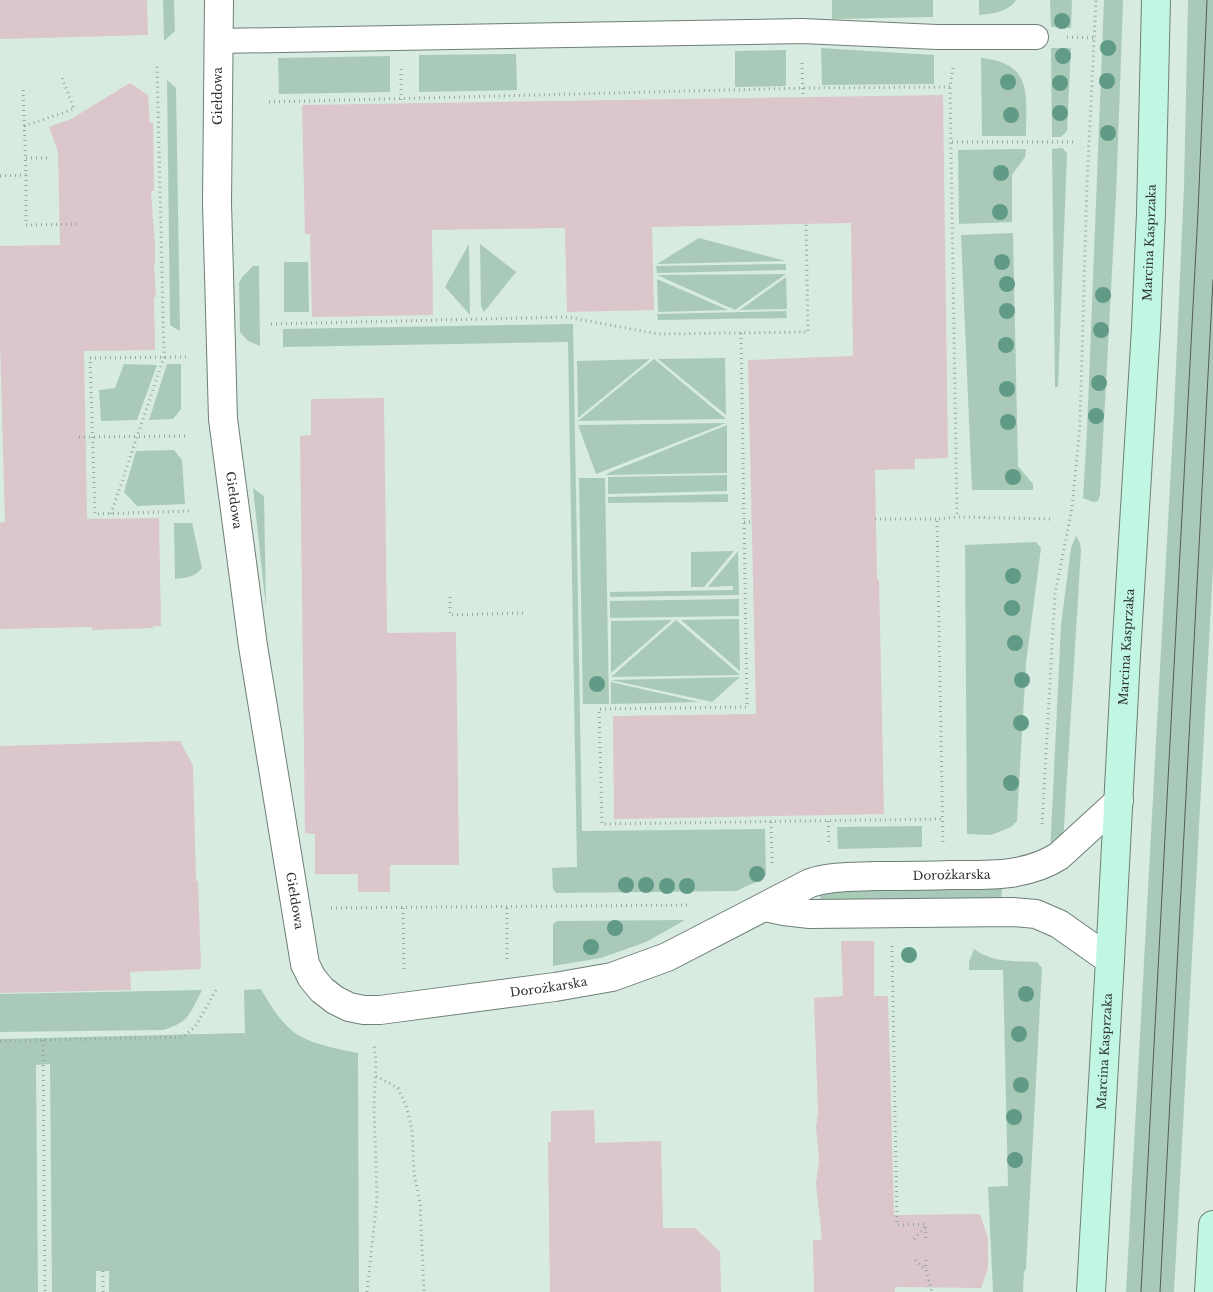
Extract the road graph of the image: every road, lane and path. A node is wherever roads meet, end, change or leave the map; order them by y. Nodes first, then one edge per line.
1 (218, 0) edge
2 (1096, 0) edge
3 (1156, 0) edge
4 (960, 37) junction
5 (1036, 37) dead end
6 (218, 41) junction
7 (158, 64) dead end
8 (61, 74) dead end
9 (23, 87) dead end
10 (950, 87) junction
11 (270, 102) dead end
12 (24, 126) junction
13 (952, 142) junction
14 (1075, 142) dead end
15 (26, 158) junction
16 (51, 158) dead end
17 (26, 175) junction
18 (0, 176) edge
19 (78, 224) dead end
20 (806, 224) dead end
21 (271, 324) dead end
22 (741, 333) junction
23 (164, 357) junction
24 (186, 357) dead end
25 (92, 436) junction
26 (138, 436) junction
27 (188, 436) dead end
28 (79, 437) dead end
29 (191, 511) dead end
30 (111, 514) junction
31 (957, 517) junction
32 (875, 519) dead end
33 (937, 519) junction
34 (1054, 519) dead end
35 (744, 522) junction
36 (752, 522) dead end
37 (450, 596) dead end
38 (523, 613) dead end
39 (1119, 801) junction
40 (943, 819) junction
41 (828, 821) junction
42 (771, 822) junction
43 (1041, 833) dead end
44 (943, 844) dead end
45 (830, 850) dead end
46 (772, 869) dead end
47 (693, 905) dead end
48 (765, 907) junction
49 (325, 908) dead end
50 (403, 908) junction
51 (506, 908) junction
52 (892, 942) dead end
53 (1110, 960) junction
54 (508, 966) dead end
55 (404, 977) dead end
56 (216, 990) dead end
57 (322, 990) joint
58 (43, 1040) junction
59 (0, 1042) edge
60 (374, 1045) dead end
61 (376, 1076) junction
62 (1213, 1225) edge
63 (926, 1227) junction
64 (926, 1239) dead end
65 (914, 1240) dead end
66 (915, 1260) dead end
67 (926, 1260) dead end
68 (926, 1270) junction
69 (103, 1271) dead end
70 (45, 1292) edge
71 (103, 1292) edge
72 (367, 1292) edge
73 (424, 1292) edge
74 (932, 1292) edge
75 (1091, 1292) edge
76 (1209, 1292) edge

1 - 6 street, Giełdowa
2 - 43 path
3 - 39 main road, Marcina Kasprzaka
4 - 5 street
4 - 6 street
4 - 10 path
6 - 57 street, Giełdowa
7 - 23 path
8 - 12 path
9 - 12 path
10 - 11 path
10 - 13 path
12 - 15 path
13 - 14 path
13 - 31 path
15 - 16 path
15 - 17 path
17 - 18 path
17 - 19 path
20 - 22 path
21 - 22 path
22 - 35 path
23 - 24 path
23 - 25 path
23 - 26 path
25 - 26 path
25 - 28 path
25 - 30 path
26 - 27 path
26 - 30 path
29 - 30 path
31 - 33 path
31 - 34 path
32 - 33 path
33 - 40 path
35 - 36 path
35 - 42 path
37 - 38 path
39 - 48 street, Dorożkarska
39 - 53 main road, Marcina Kasprzaka
40 - 41 path
40 - 44 path
41 - 42 path
41 - 45 path
42 - 46 path
47 - 51 path
48 - 53 street
48 - 57 street, Dorożkarska
49 - 50 path
50 - 51 path
50 - 55 path
51 - 54 path
52 - 63 path
53 - 75 main road, Marcina Kasprzaka
56 - 58 path
58 - 59 path
58 - 70 path
60 - 61 path
61 - 72 path
61 - 73 path
62 - 76 main road
63 - 64 path
63 - 65 path
66 - 68 path
67 - 68 path
68 - 74 path
69 - 71 path

